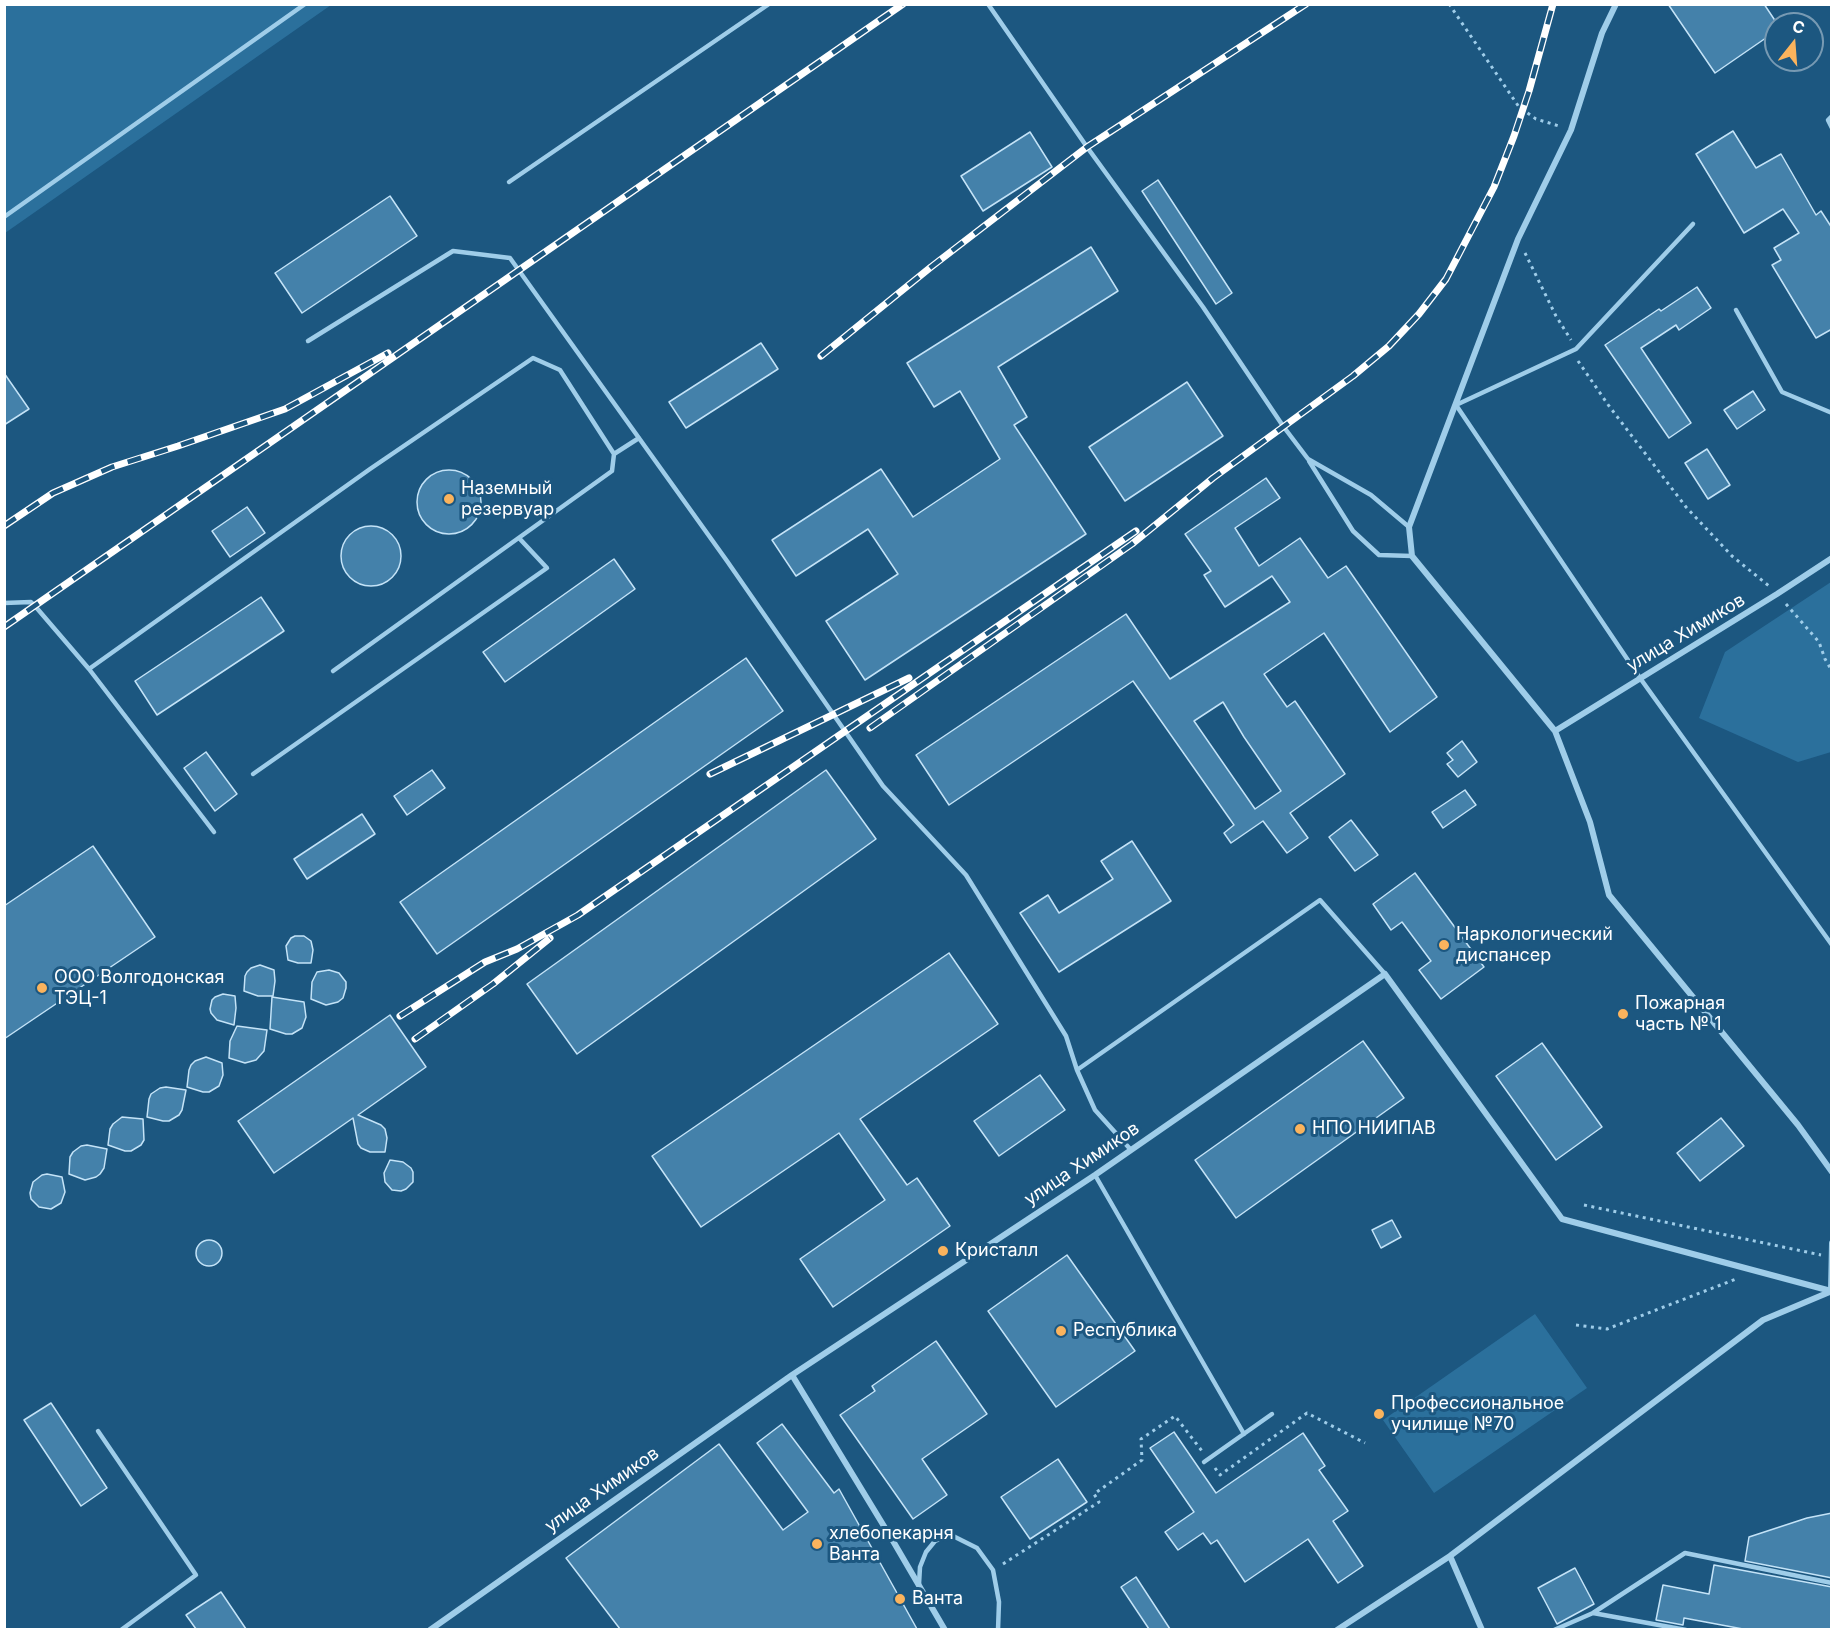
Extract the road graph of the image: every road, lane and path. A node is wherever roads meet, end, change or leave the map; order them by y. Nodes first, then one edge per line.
1 (305, 4) edge
2 (769, 4) edge
3 (988, 4) edge
4 (1449, 4) edge
5 (1616, 4) edge
6 (1832, 116) edge
7 (1832, 128) edge
8 (1571, 130) junction
9 (509, 182) dead end
10 (4, 217) edge
11 (1693, 224) dead end
12 (1518, 239) junction
13 (1736, 310) dead end
14 (308, 341) dead end
15 (1576, 349) junction
16 (1456, 405) junction
17 (1832, 413) edge
18 (639, 438) junction
19 (614, 454) junction
20 (1308, 459) junction
21 (1409, 527) junction
22 (519, 538) junction
23 (1412, 556) junction
24 (1832, 558) edge
25 (1777, 594) junction
26 (4, 603) edge
27 (89, 669) junction
28 (333, 671) dead end
29 (1832, 671) edge
30 (1640, 678) junction
31 (1555, 731) junction
32 (253, 774) dead end
33 (214, 832) dead end
34 (1832, 945) edge
35 (1385, 974) junction
36 (1077, 1070) junction
37 (1131, 1150) junction
38 (1832, 1172) edge
39 (1095, 1174) junction
40 (1584, 1205) dead end
41 (1832, 1243) edge
42 (1831, 1257) edge
43 (1754, 1270) junction
44 (1831, 1291) edge
45 (1576, 1325) dead end
46 (792, 1375) junction
47 (1272, 1414) dead end
48 (98, 1431) dead end
49 (1244, 1434) junction
50 (1365, 1443) dead end
51 (1206, 1461) junction
52 (1450, 1556) junction
53 (993, 1570) junction
54 (1832, 1583) edge
55 (919, 1586) junction
56 (1593, 1613) junction
57 (121, 1629) edge
58 (430, 1629) edge
59 (945, 1629) edge
60 (998, 1629) edge
61 (1336, 1629) edge
62 (1482, 1629) edge
63 (1556, 1629) edge
64 (1686, 1629) edge

1 - 10 lane
2 - 9 lane
3 - 20 lane
4 - 8 path
5 - 8 street
6 - 7 lane
8 - 12 street
11 - 15 lane
12 - 15 path
12 - 16 street
13 - 17 lane
14 - 18 lane
15 - 16 lane
15 - 25 path
16 - 21 street
16 - 30 lane
18 - 19 lane
18 - 36 lane
19 - 22 lane
19 - 27 lane
20 - 21 lane
20 - 23 lane
21 - 23 street
22 - 28 lane
22 - 32 lane
23 - 31 street
24 - 25 street, улица Химиков
25 - 29 path
25 - 30 street, улица Химиков
26 - 27 lane
27 - 33 lane
30 - 31 street, улица Химиков
30 - 34 lane
31 - 38 street
35 - 36 lane
35 - 37 street, улица Химиков
35 - 43 street
36 - 37 lane
37 - 39 street, улица Химиков
39 - 46 street, улица Химиков
39 - 49 lane
40 - 42 path
41 - 42 street
42 - 44 street
43 - 44 street
43 - 45 path
44 - 52 street
46 - 55 street
46 - 58 street, улица Химиков
47 - 49 lane
48 - 57 lane
49 - 51 lane
50 - 51 path
51 - 53 path
52 - 61 street
52 - 62 street
53 - 55 lane
53 - 60 lane
54 - 56 lane
55 - 59 street
56 - 63 lane
56 - 64 lane

